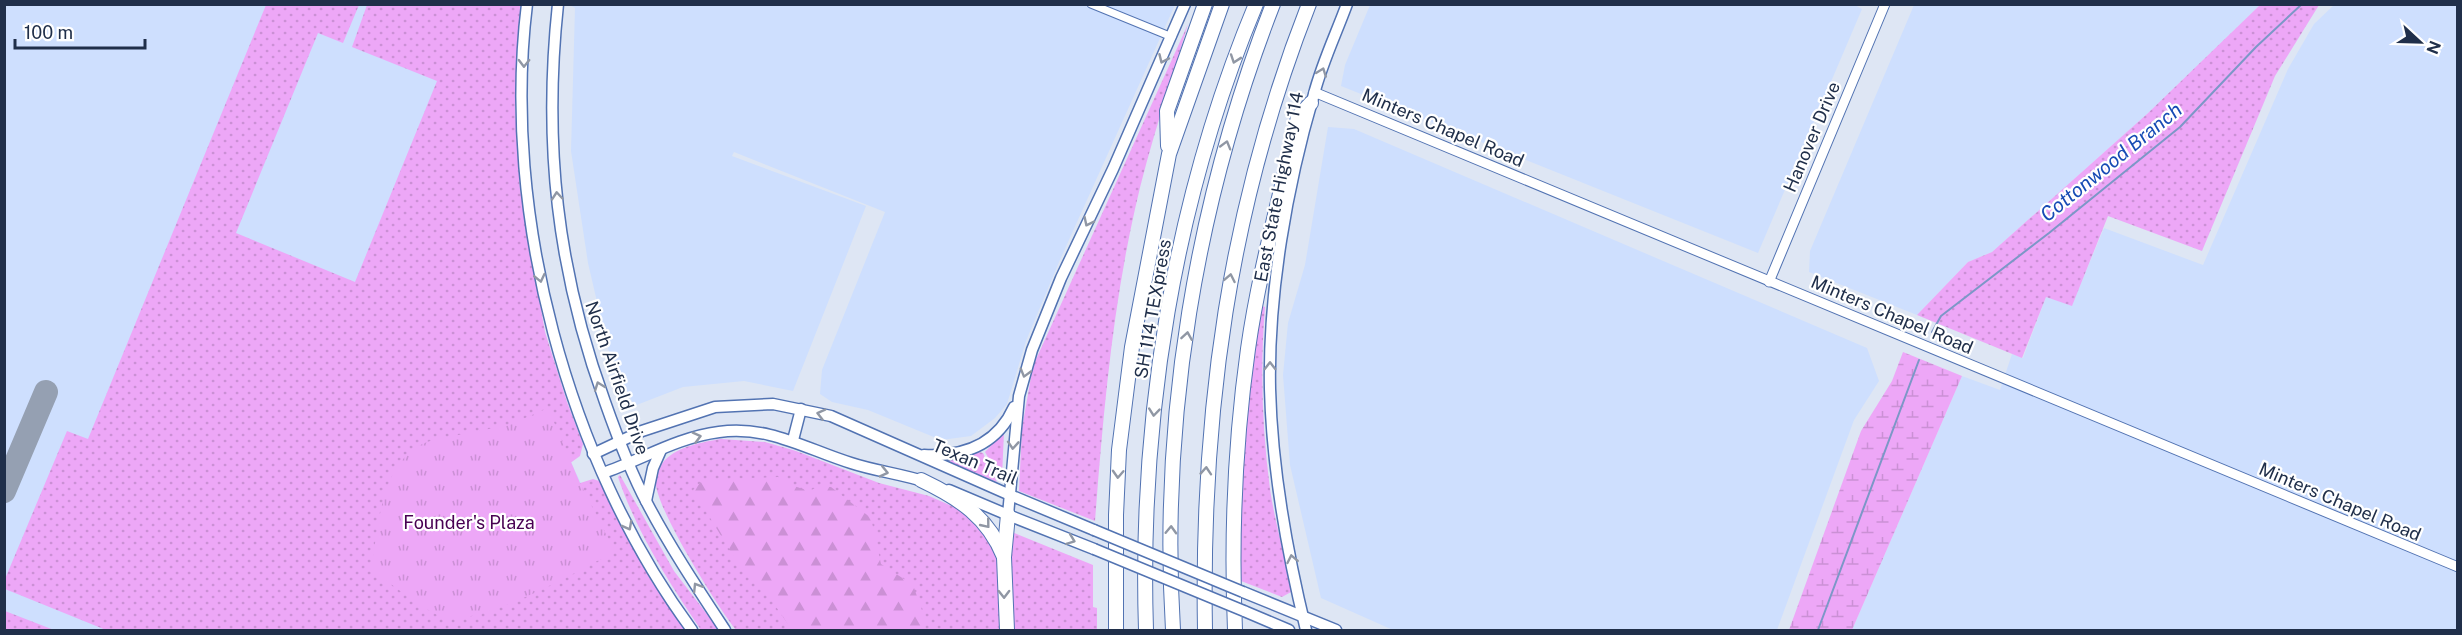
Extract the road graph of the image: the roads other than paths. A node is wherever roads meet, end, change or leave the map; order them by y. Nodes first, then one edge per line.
1 (527, 4) edge
2 (558, 4) edge
3 (1090, 4) edge
4 (1185, 4) edge
5 (1205, 4) edge
6 (1222, 4) edge
7 (1256, 4) edge
8 (1273, 4) edge
9 (1309, 4) edge
10 (1347, 4) edge
11 (1885, 4) edge
12 (1173, 37) junction
13 (1313, 98) junction
14 (1169, 154) junction
15 (1769, 282) junction
16 (1019, 396) junction
17 (801, 409) junction
18 (793, 440) junction
19 (618, 441) junction
20 (661, 450) junction
21 (593, 454) junction
22 (915, 454) junction
23 (629, 464) junction
24 (603, 473) junction
25 (921, 480) junction
26 (1010, 495) junction
27 (646, 502) junction
28 (1008, 515) junction
29 (1004, 557) junction
30 (2457, 567) edge
31 (1303, 617) junction
32 (692, 630) edge
33 (725, 630) edge
34 (1007, 630) edge
35 (1116, 630) edge
36 (1146, 630) edge
37 (1173, 630) edge
38 (1205, 630) edge
39 (1235, 630) edge
40 (1289, 630) edge
41 (1306, 630) edge
42 (1336, 630) edge

1 -> 21 main road
19 -> 2 main road, North Airfield Drive
3 - 12 street
4 - 12 main road
5 - 14 highway
6 - 14 highway
7 -> 36 highway, SH 114 TEXpress
37 -> 8 highway, SH 114 TEXpress
38 -> 9 highway
13 -> 10 main road, East State Highway 114
11 - 15 street, Hanover Drive
12 -> 16 main road
13 - 15 street, Minters Chapel Road
31 -> 13 main road, East State Highway 114
13 - 39 highway
14 -> 35 highway
15 - 30 street, Minters Chapel Road
16 - 22 main road
16 -> 26 main road
17 - 18 main road
17 - 19 main road, Texan Trail
22 -> 17 main road, Texan Trail
20 -> 18 main road, Texan Trail
18 -> 25 main road, Texan Trail
19 - 21 main road, Texan Trail
19 - 23 main road, North Airfield Drive
20 - 23 main road, Texan Trail
20 - 27 main road
21 - 24 main road
22 - 26 main road, Texan Trail
23 - 24 main road, Texan Trail
23 - 27 main road, North Airfield Drive
24 -> 32 main road
25 - 28 main road, Texan Trail
25 -> 29 highway
26 - 28 main road
26 - 31 main road, Texan Trail, bridge
33 -> 27 main road, North Airfield Drive
28 - 29 highway
28 -> 40 main road, Texan Trail, bridge
29 -> 34 highway
31 - 41 main road, East State Highway 114
31 - 42 main road, Texan Trail

